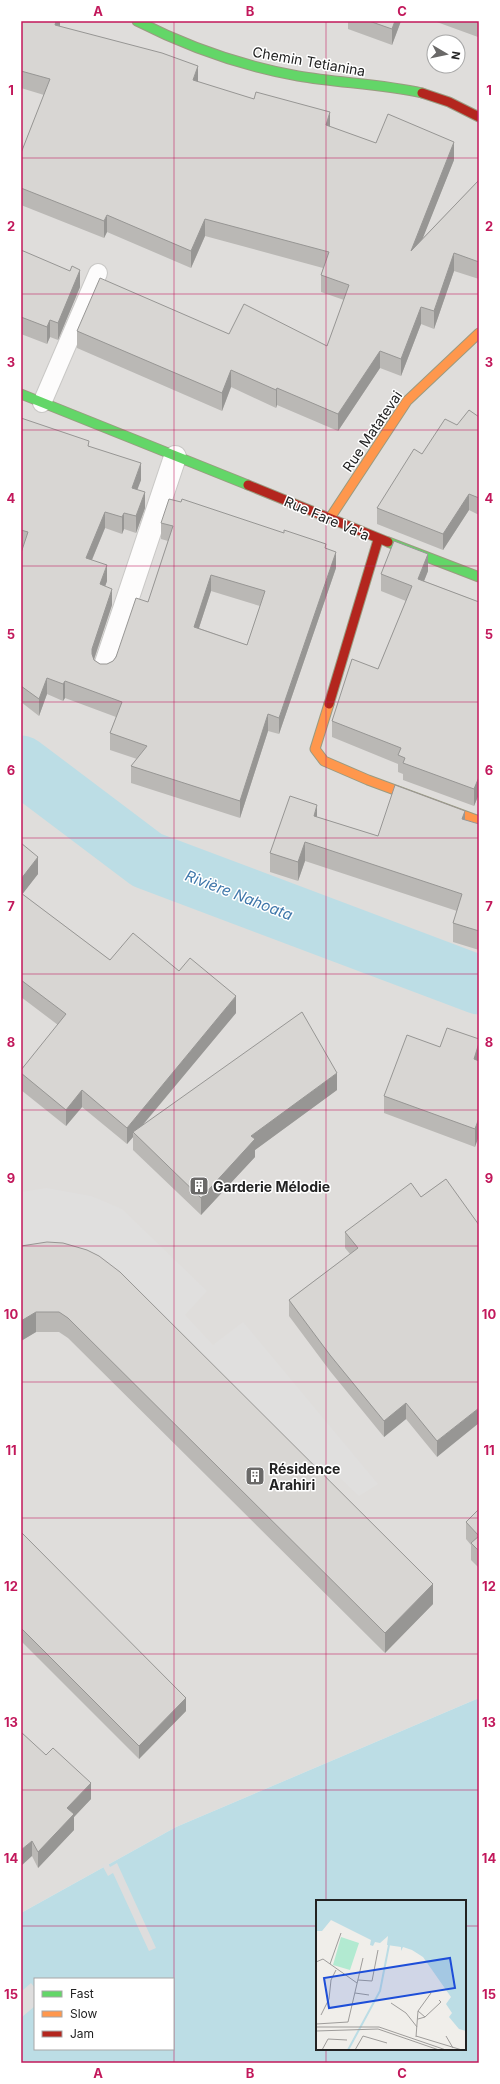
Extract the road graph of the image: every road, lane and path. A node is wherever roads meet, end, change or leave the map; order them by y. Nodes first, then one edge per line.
1 (137, 21) edge
2 (479, 117) edge
3 (98, 273) dead end
4 (479, 333) edge
5 (21, 394) edge
6 (42, 403) junction
7 (175, 457) junction
8 (330, 518) junction
9 (378, 540) junction
10 (479, 577) edge
11 (104, 668) edge
12 (479, 821) edge

1 - 2 street, Chemin Tetianina
3 - 6 lane
4 - 8 street, Rue Matatevai
5 - 6 street, Rue Fare Va'a
6 - 7 street, Rue Fare Va'a
7 - 8 street, Rue Fare Va'a
7 - 11 street
8 - 9 street, Rue Fare Va'a
9 - 10 street, Rue Fare Va'a
9 - 12 street

